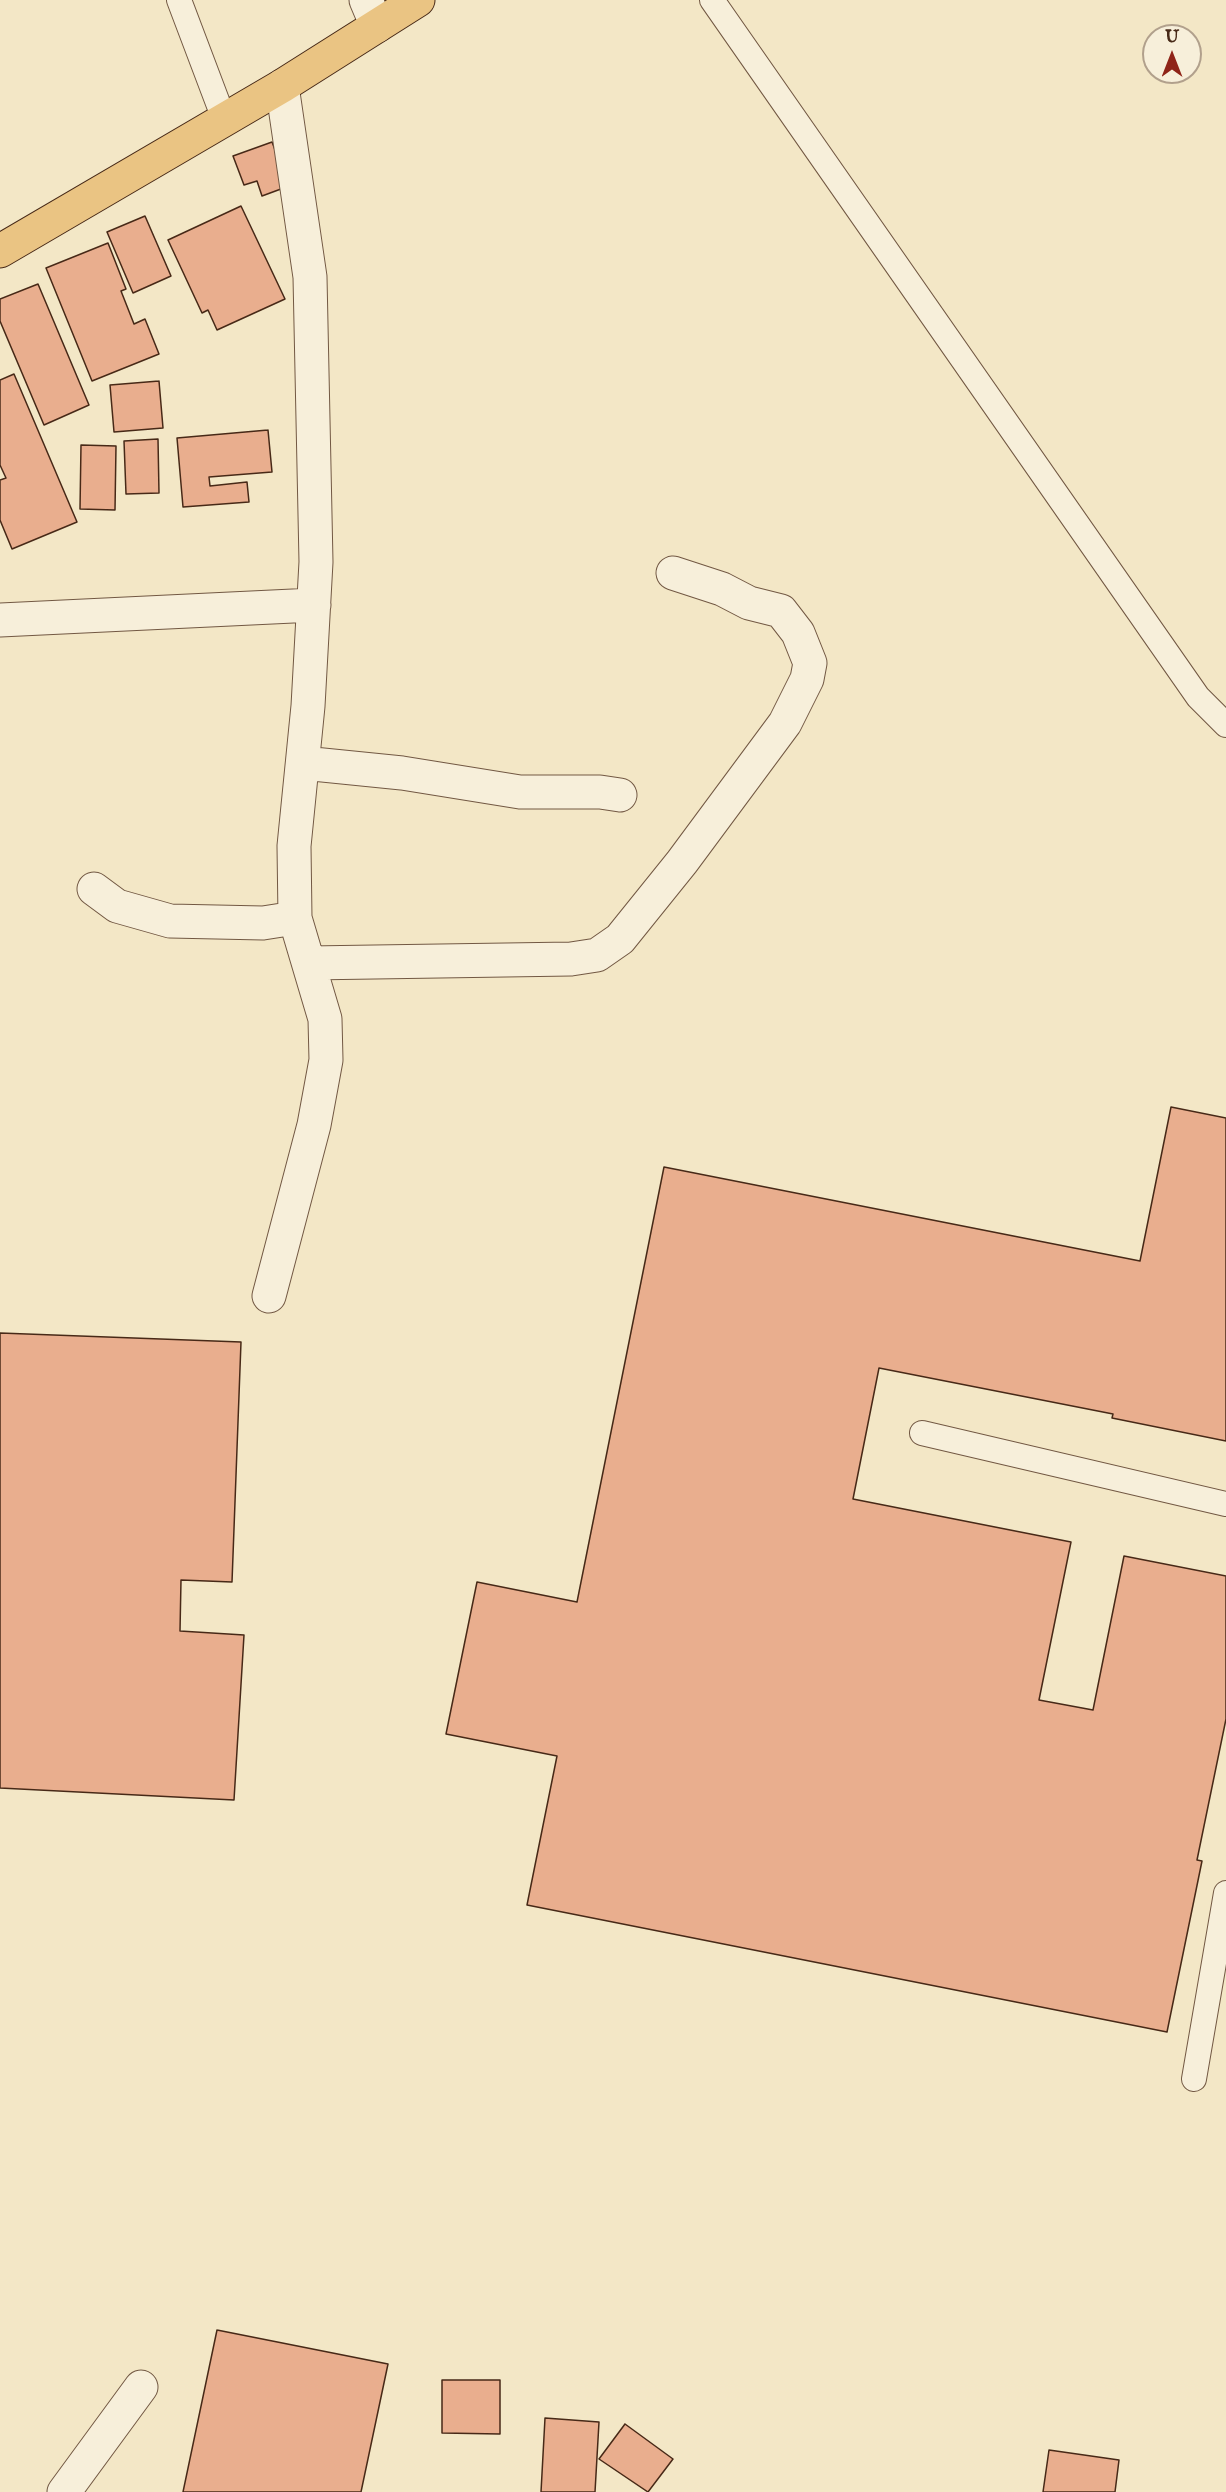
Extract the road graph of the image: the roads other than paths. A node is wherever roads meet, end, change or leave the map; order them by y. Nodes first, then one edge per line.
1 (179, 0) edge
2 (418, 0) edge
3 (712, 0) edge
4 (372, 13) edge
5 (282, 86) junction
6 (224, 119) junction
7 (0, 251) edge
8 (673, 573) dead end
9 (314, 605) junction
10 (0, 620) edge
11 (1226, 725) edge
12 (303, 763) junction
13 (620, 795) dead end
14 (94, 889) dead end
15 (295, 918) junction
16 (309, 963) junction
17 (269, 1296) dead end
18 (922, 1433) dead end
19 (1226, 1504) edge
20 (1226, 1893) edge
21 (1194, 2079) dead end
22 (141, 2387) dead end
23 (64, 2492) edge

1 - 6 lane
2 - 4 main road
3 - 11 lane
4 - 5 main road
5 - 6 main road
5 - 9 street
6 - 7 main road
8 - 16 street
9 - 10 street
9 - 12 street
12 - 13 street
12 - 15 street
14 - 15 street
15 - 16 street
16 - 17 street
18 - 19 lane
20 - 21 lane
22 - 23 street

